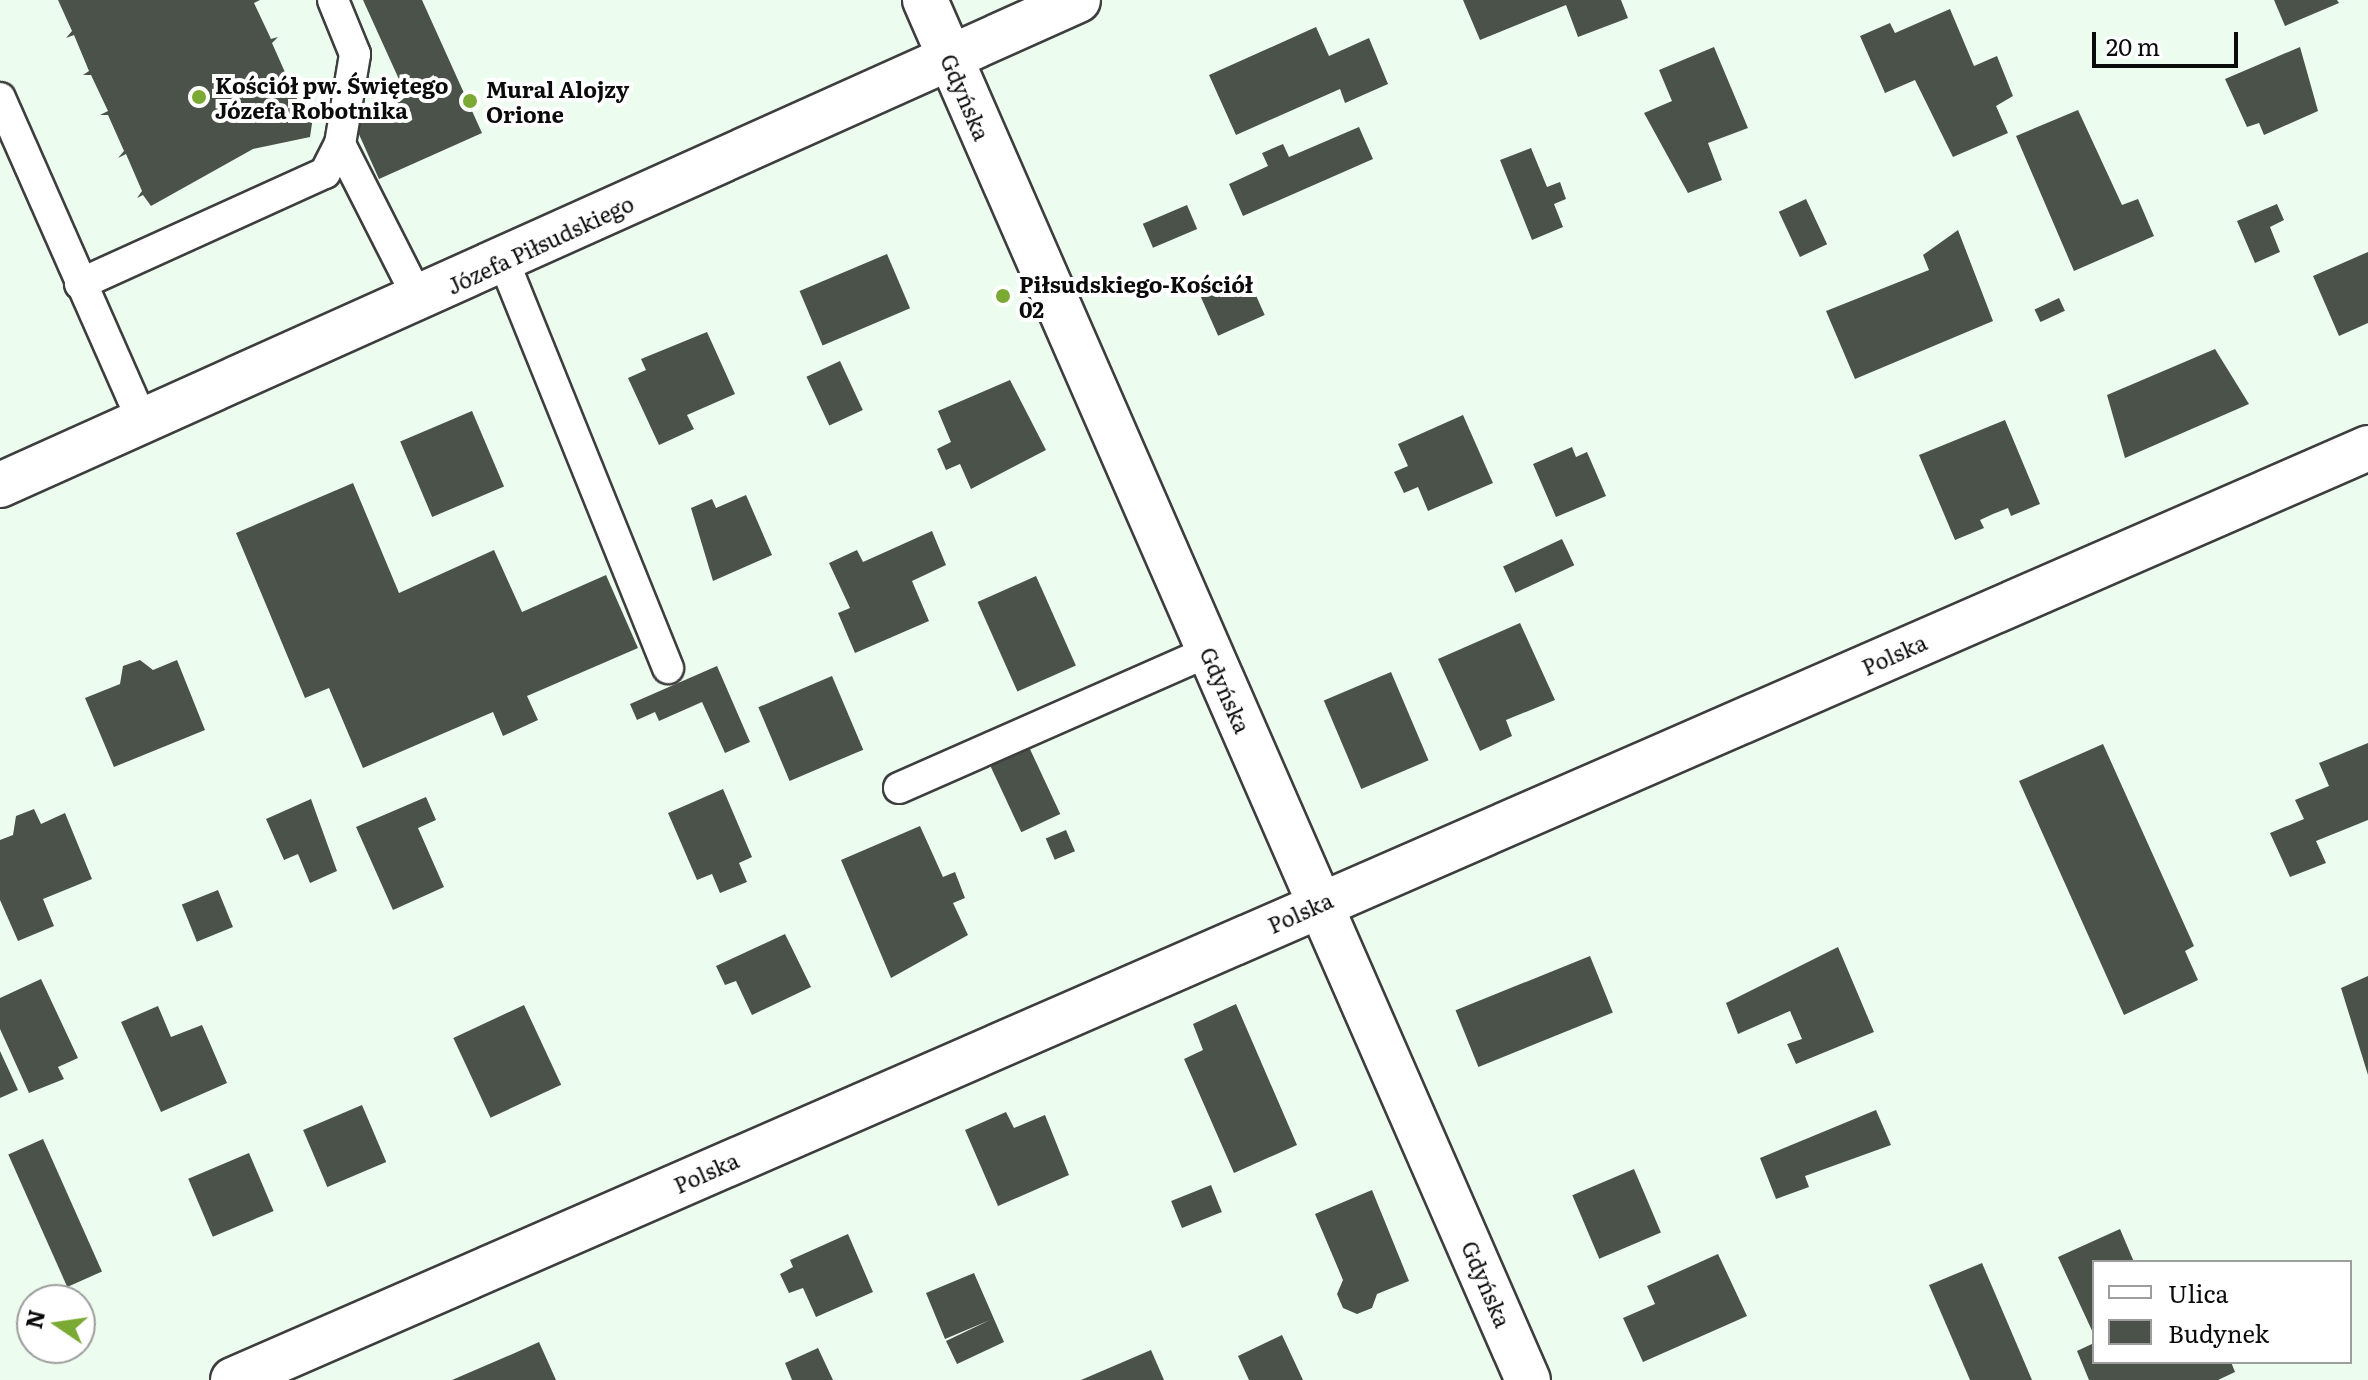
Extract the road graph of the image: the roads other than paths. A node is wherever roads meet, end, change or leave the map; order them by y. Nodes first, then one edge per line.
1 (333, 0) edge
2 (925, 0) edge
3 (1078, 0) edge
4 (950, 60) junction
5 (0, 98) edge
6 (340, 144) junction
7 (504, 262) junction
8 (80, 284) junction
9 (419, 300) junction
10 (142, 420) junction
11 (2368, 448) edge
12 (0, 485) edge
13 (1209, 651) junction
14 (668, 668) dead end
15 (899, 788) dead end
16 (1322, 903) junction
17 (233, 1380) edge
18 (1528, 1380) edge

1 - 6 lane
2 - 4 street, Gdyńska
3 - 4 street, Józefa Piłsudskiego
4 - 7 street, Józefa Piłsudskiego
4 - 13 street, Gdyńska
5 - 8 lane
6 - 8 lane
6 - 9 lane
7 - 9 street, Józefa Piłsudskiego
7 - 14 lane
8 - 10 lane
9 - 10 street, Józefa Piłsudskiego
10 - 12 street, Józefa Piłsudskiego
11 - 16 street, Polska
13 - 15 lane
13 - 16 street, Gdyńska
16 - 17 street, Polska
16 - 18 street, Gdyńska

